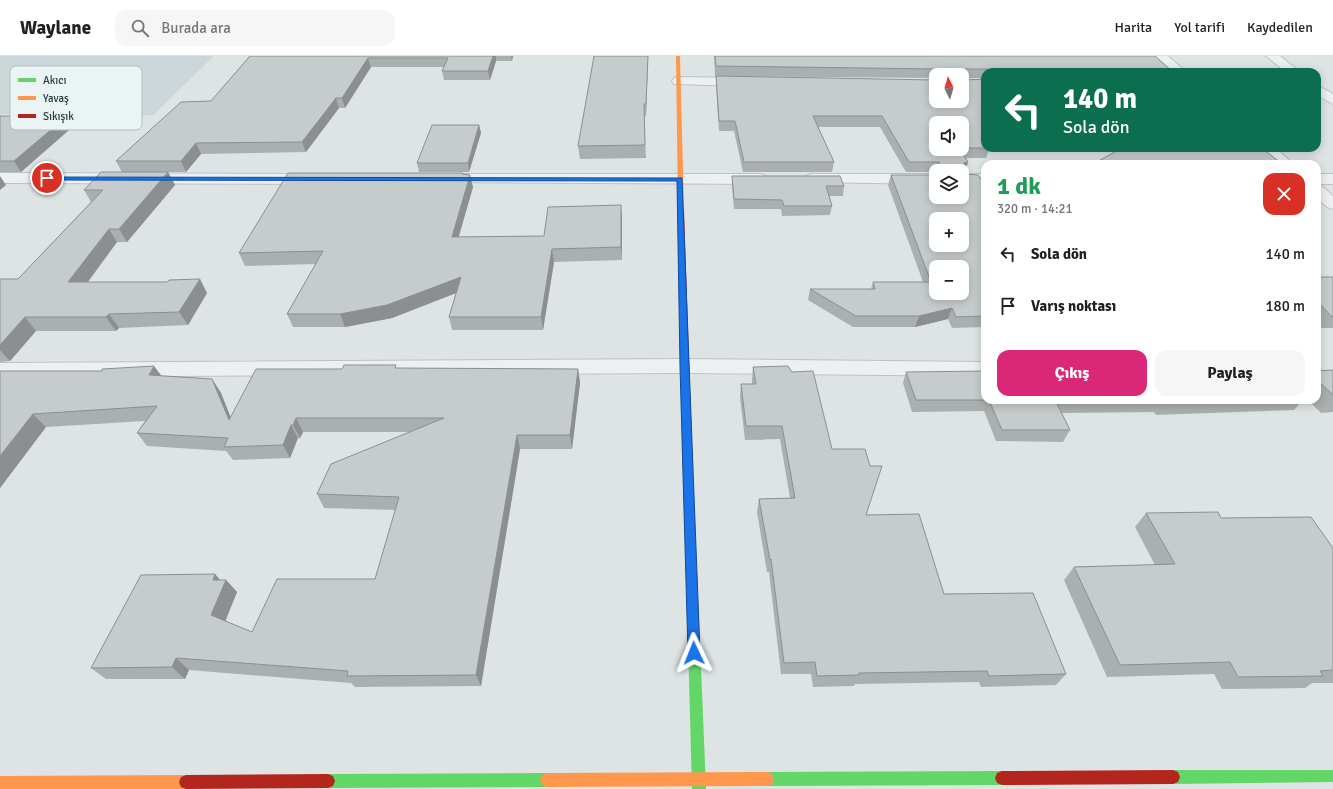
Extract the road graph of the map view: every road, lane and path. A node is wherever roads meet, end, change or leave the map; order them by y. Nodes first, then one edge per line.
1 (678, 56) edge
2 (1161, 56) edge
3 (1272, 56) edge
4 (1175, 68) edge
5 (1288, 68) edge
6 (678, 81) junction
7 (756, 82) edge
8 (1321, 92) edge
9 (1333, 100) edge
10 (1272, 152) edge
11 (1282, 160) edge
12 (0, 178) edge
13 (327, 179) edge
14 (430, 179) edge
15 (680, 179) junction
16 (776, 179) edge
17 (800, 179) edge
18 (929, 179) edge
19 (969, 179) edge
20 (981, 179) edge
21 (1321, 179) edge
22 (1333, 179) edge
23 (1321, 194) edge
24 (1333, 204) edge
25 (684, 366) junction
26 (981, 369) edge
27 (0, 370) edge
28 (1333, 776) edge
29 (0, 783) edge
30 (1192, 783) edge
31 (699, 785) edge

1 - 6 street
2 - 4 street
3 - 5 street
6 - 7 street
6 - 15 street
8 - 9 street
10 - 11 street
12 - 13 street
14 - 15 street
15 - 16 street
15 - 25 street
17 - 18 street
19 - 20 street
21 - 22 street
23 - 24 street
25 - 26 street
25 - 27 street
25 - 31 street
28 - 30 street
29 - 31 street
30 - 31 street

